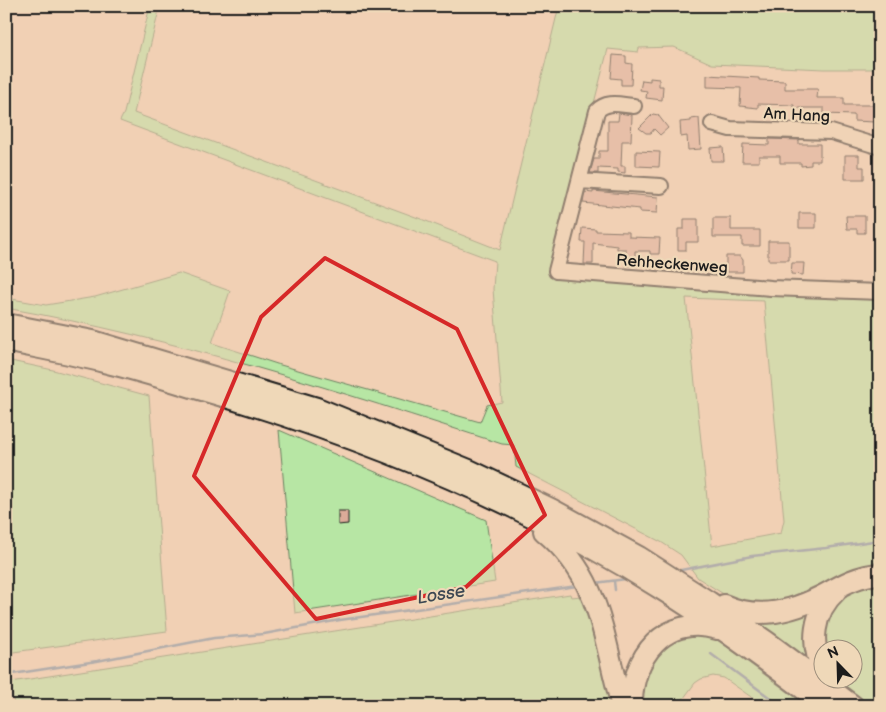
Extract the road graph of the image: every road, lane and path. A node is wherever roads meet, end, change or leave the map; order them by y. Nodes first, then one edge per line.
1 (634, 106) dead end
2 (712, 124) dead end
3 (880, 147) edge
4 (579, 181) junction
5 (660, 186) dead end
6 (880, 292) edge
7 (6, 324) edge
8 (6, 340) edge
9 (517, 509) junction
10 (880, 574) edge
11 (846, 583) junction
12 (679, 588) junction
13 (726, 632) junction
14 (814, 640) edge
15 (838, 690) edge
16 (852, 705) edge
17 (622, 706) edge
18 (632, 706) edge
19 (826, 706) edge

1 - 4 street, Rehheckenweg
2 - 3 street, Am Hang
4 - 5 street
4 - 6 street, Rehheckenweg
7 - 12 highway
8 - 9 highway
9 - 12 highway
9 - 17 highway
10 - 11 highway
11 - 12 highway
11 - 14 highway
12 - 13 highway
12 - 16 highway
13 - 18 highway
13 - 19 highway
15 - 16 highway

